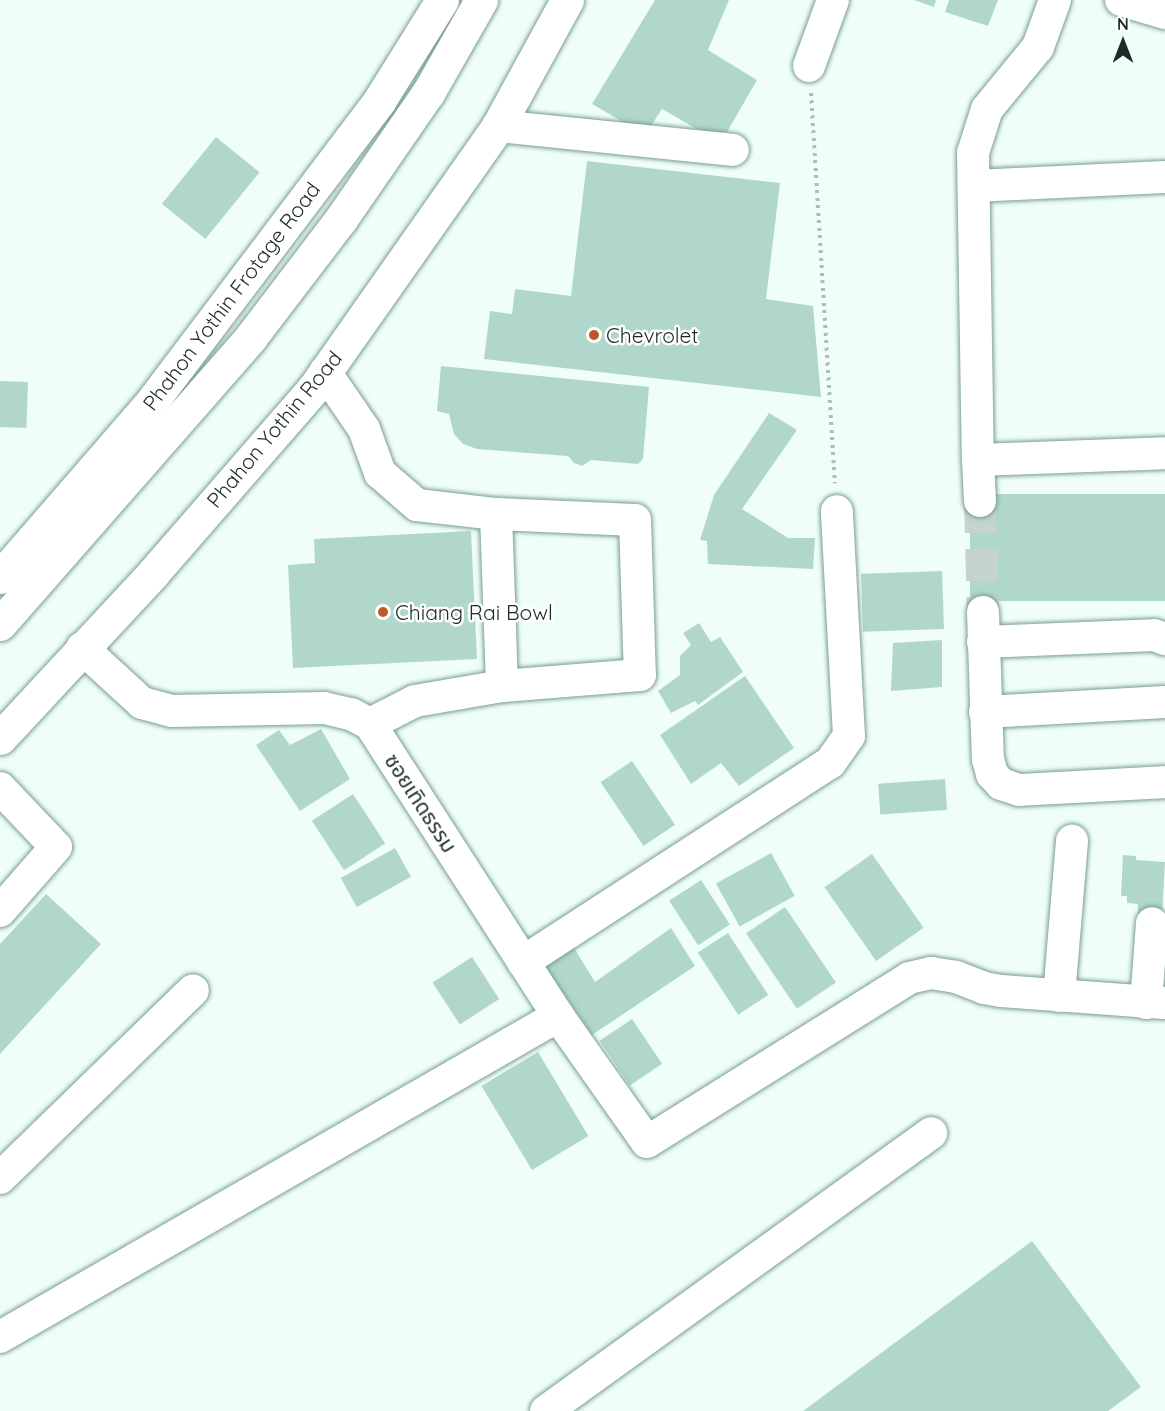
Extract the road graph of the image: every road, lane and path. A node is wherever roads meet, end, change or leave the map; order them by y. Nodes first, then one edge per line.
1 (442, 0) edge
2 (481, 0) edge
3 (567, 0) edge
4 (833, 0) edge
5 (1054, 0) edge
6 (1121, 0) edge
7 (1165, 14) edge
8 (809, 66) joint
9 (498, 126) junction
10 (733, 150) dead end
11 (1165, 177) edge
12 (974, 186) junction
13 (325, 372) junction
14 (150, 404) junction
15 (1165, 453) edge
16 (978, 460) junction
17 (980, 501) tunnel mouth
18 (104, 504) junction
19 (837, 511) joint
20 (496, 514) junction
21 (0, 577) edge
22 (0, 624) edge
23 (1165, 639) edge
24 (82, 648) junction
25 (502, 686) junction
26 (1165, 702) edge
27 (985, 712) junction
28 (370, 724) junction
29 (0, 738) edge
30 (1165, 782) edge
31 (0, 788) edge
32 (1072, 841) dead end
33 (0, 911) edge
34 (1152, 923) dead end
35 (523, 962) junction
36 (193, 990) dead end
37 (1059, 996) junction
38 (1155, 1003) edge
39 (558, 1016) junction
40 (931, 1133) dead end
41 (0, 1178) edge
42 (0, 1337) edge
43 (546, 1411) edge

1 - 14 main road, Phahon Yothin Frotage Road
2 - 18 main road
3 - 9 main road, Phahon Yothin Road
4 - 8 street
5 - 12 street
6 - 7 street
8 - 19 path
9 - 10 street
9 - 13 main road, Phahon Yothin Road
11 - 12 street
12 - 16 street
13 - 20 street
13 - 24 main road, Phahon Yothin Road
14 - 18 main road
14 - 21 main road, Phahon Yothin Frotage Road
15 - 16 street
16 - 17 street
18 - 22 main road
19 - 35 street
20 - 25 street
20 - 25 street
23 - 27 street
24 - 28 street
24 - 29 main road, Phahon Yothin Road
25 - 28 street
26 - 27 street
27 - 30 street
28 - 35 street, ซอยเทิดธรรม
31 - 33 street
32 - 37 street
34 - 38 street
35 - 39 street, ซอยเทิดธรรม
36 - 41 street
37 - 38 street
37 - 39 street, ซอยเทิดธรรม
39 - 42 street
40 - 43 street

